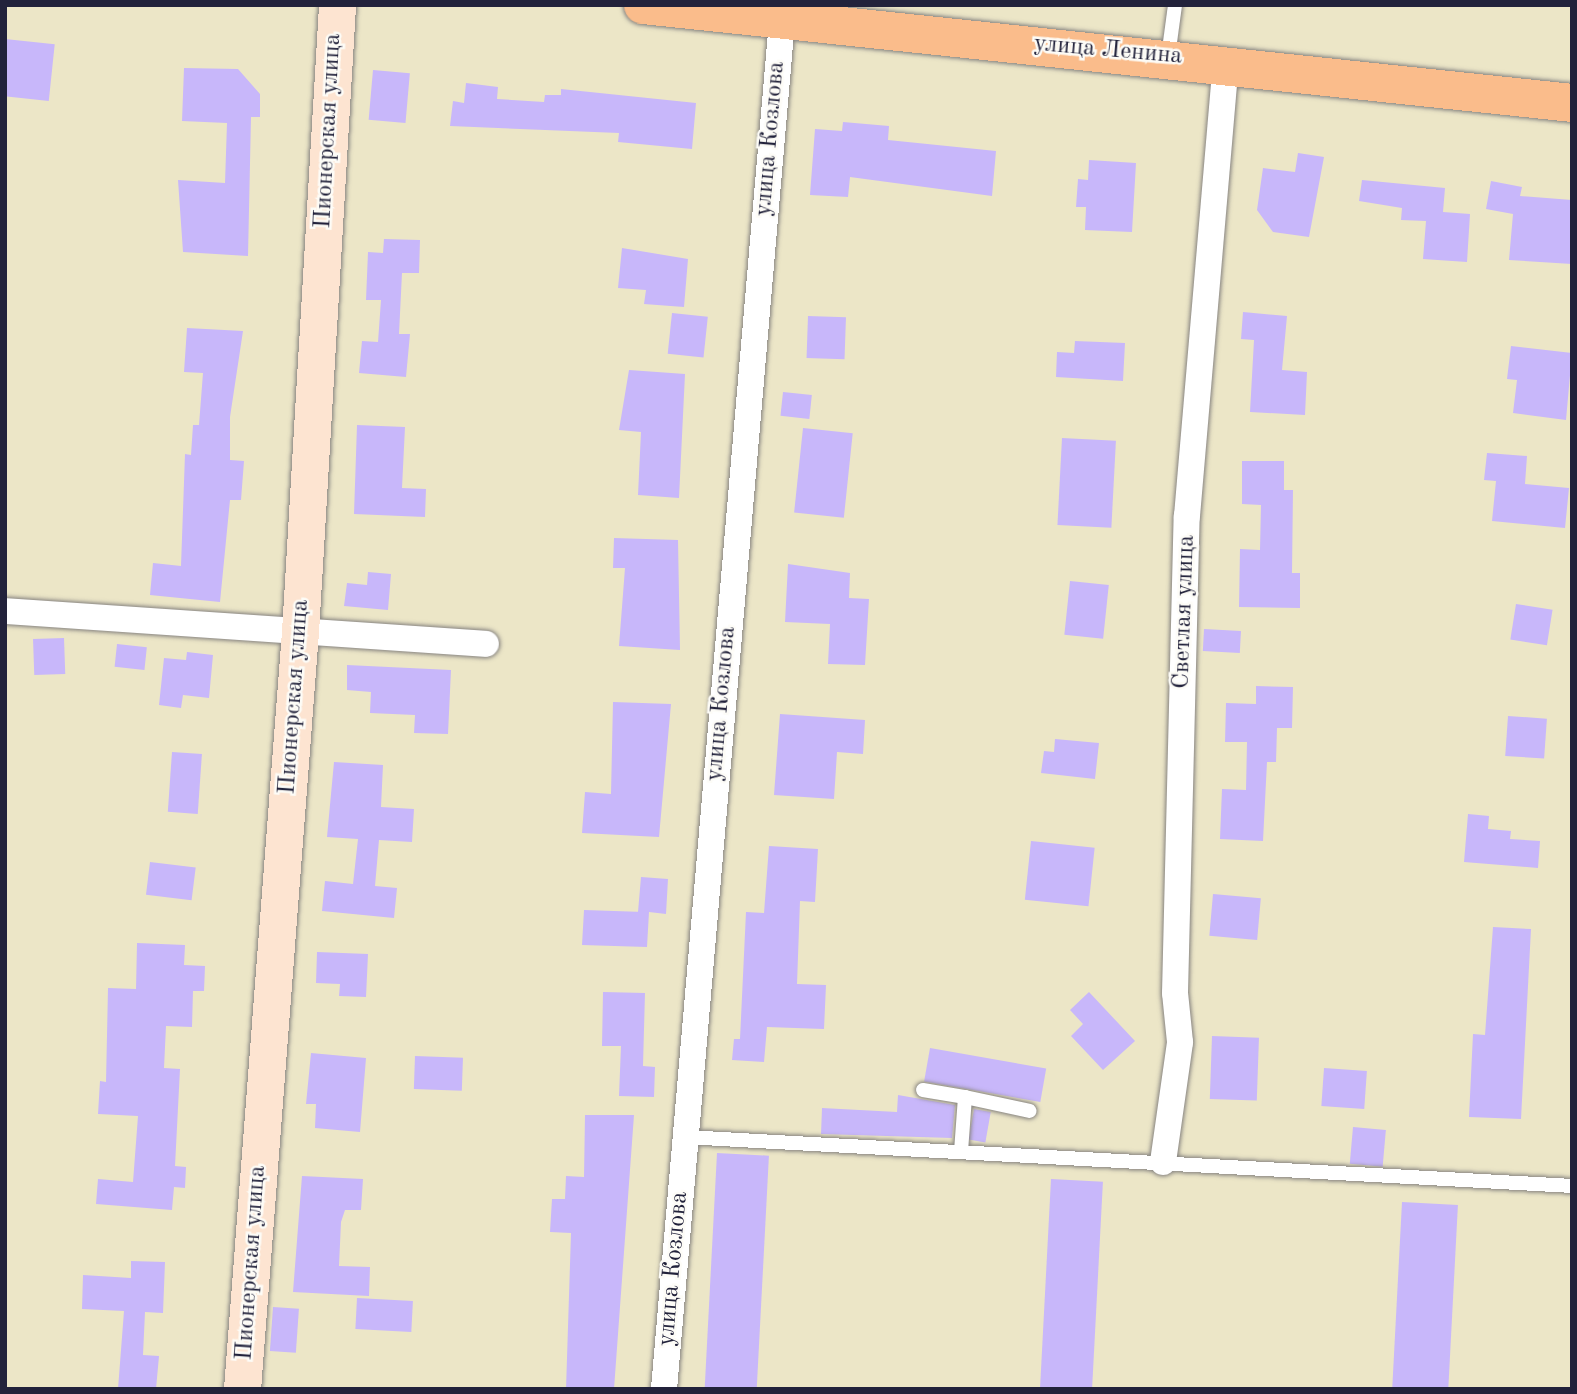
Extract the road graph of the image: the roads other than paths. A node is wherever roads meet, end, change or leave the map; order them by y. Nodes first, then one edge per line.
1 (337, 5) edge
2 (643, 5) edge
3 (1175, 5) edge
4 (782, 20) junction
5 (1168, 57) junction
6 (1226, 63) junction
7 (1572, 103) edge
8 (5, 611) edge
9 (300, 632) junction
10 (486, 644) dead end
11 (923, 1090) dead end
12 (965, 1097) junction
13 (1030, 1111) dead end
14 (685, 1137) junction
15 (961, 1152) junction
16 (1163, 1162) junction
17 (1572, 1186) edge
18 (242, 1389) edge
19 (664, 1389) edge

1 - 9 street, Пионерская улица
2 - 4 main road, улица Ленина
3 - 5 lane
4 - 5 main road, улица Ленина
4 - 14 street, улица Козлова
5 - 6 main road, улица Ленина
6 - 7 main road, улица Ленина
6 - 16 street, Светлая улица
8 - 9 street
9 - 10 street
9 - 18 street, Пионерская улица
11 - 12 lane
12 - 13 lane
12 - 15 lane
14 - 15 lane
14 - 19 street, улица Козлова
15 - 16 lane
16 - 17 lane

